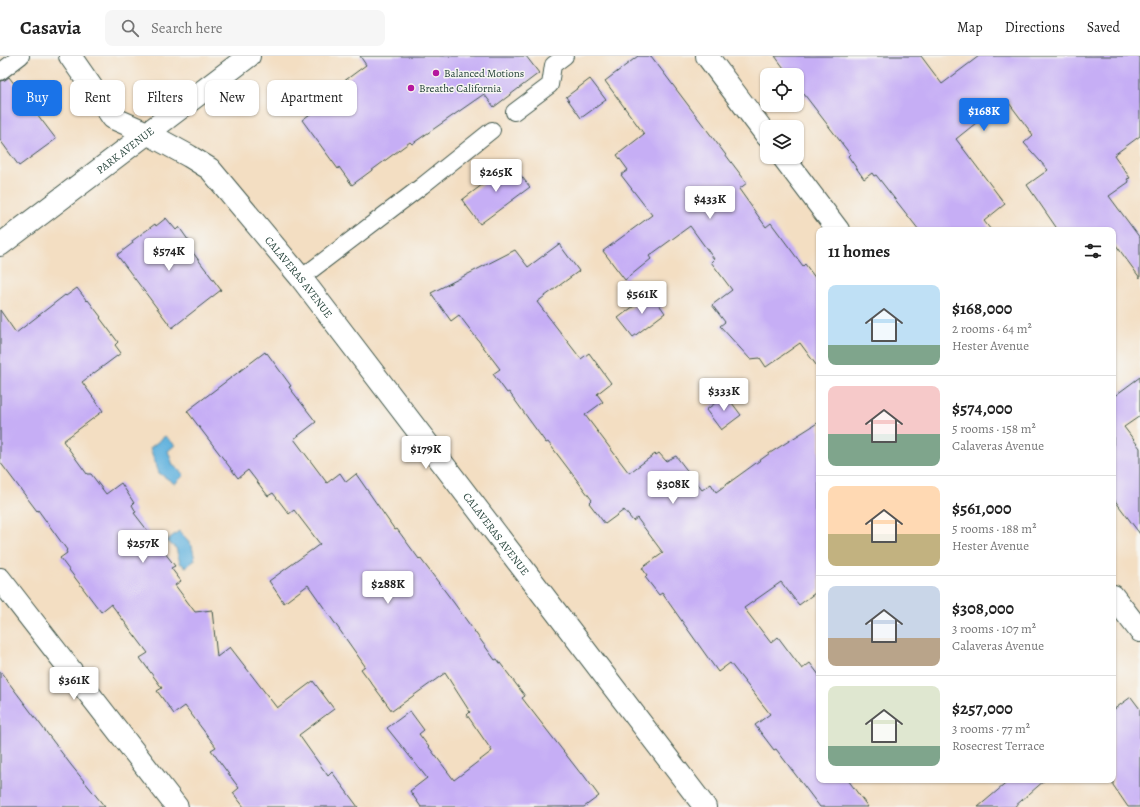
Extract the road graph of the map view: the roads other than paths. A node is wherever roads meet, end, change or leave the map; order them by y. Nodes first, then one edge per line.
1 (21, 56) edge
2 (70, 56) edge
3 (249, 56) edge
4 (565, 56) edge
5 (707, 56) edge
6 (0, 72) edge
7 (514, 112) dead end
8 (760, 127) edge
9 (492, 130) dead end
10 (147, 133) junction
11 (788, 164) edge
12 (836, 227) edge
13 (0, 245) edge
14 (301, 278) junction
15 (0, 579) edge
16 (1116, 600) edge
17 (1140, 632) edge
18 (177, 807) edge
19 (705, 807) edge

1 - 6 lane
2 - 10 street, CALAVERAS AVENUE
3 - 10 street, PARK AVENUE
4 - 7 lane
5 - 8 street
9 - 14 lane
10 - 13 street, PARK AVENUE
10 - 14 street, CALAVERAS AVENUE
11 - 12 street
14 - 19 street, CALAVERAS AVENUE
15 - 18 street
16 - 17 street

